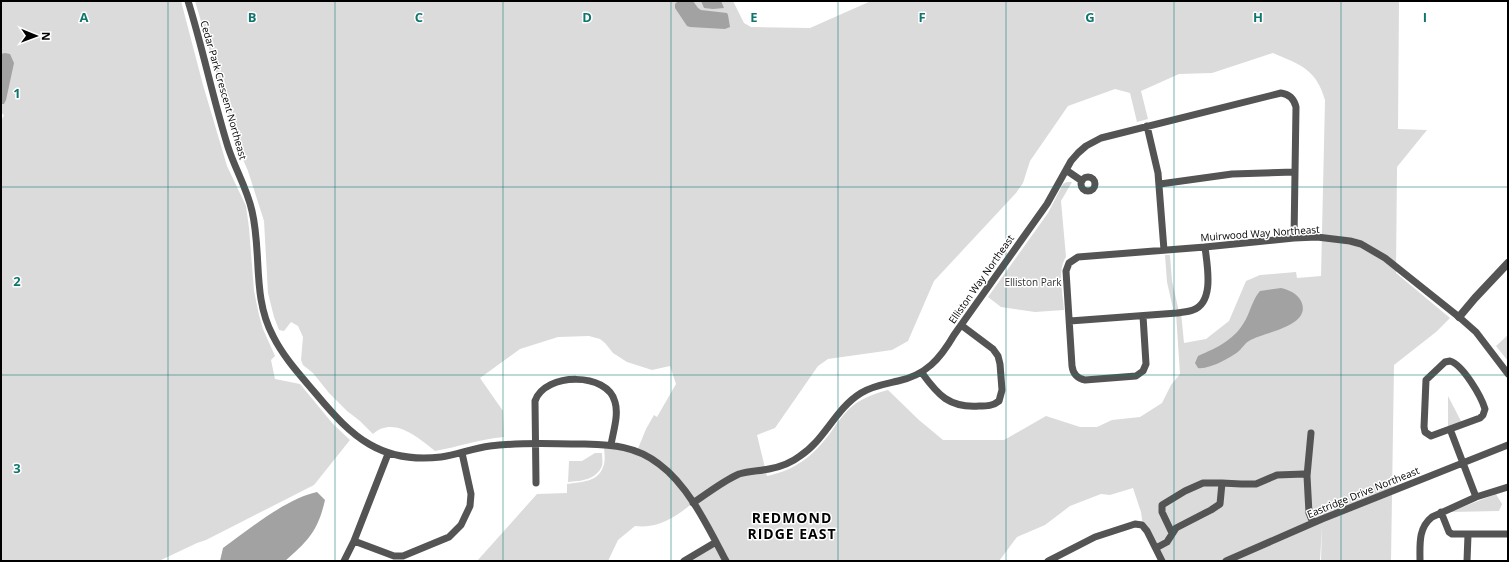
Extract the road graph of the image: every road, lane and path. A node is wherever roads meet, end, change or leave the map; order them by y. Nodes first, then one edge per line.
1 (188, 1) edge
2 (1147, 126) junction
3 (1066, 170) junction
4 (1294, 172) junction
5 (1082, 181) dead end
6 (1160, 184) junction
7 (1294, 238) junction
8 (1205, 247) junction
9 (1164, 250) junction
10 (1508, 263) edge
11 (1143, 316) junction
12 (1459, 318) junction
13 (1070, 321) junction
14 (961, 325) junction
15 (922, 373) junction
16 (1508, 374) edge
17 (1450, 429) junction
18 (1311, 432) dead end
19 (535, 444) junction
20 (611, 445) junction
21 (1508, 445) edge
22 (462, 453) junction
23 (388, 454) junction
24 (1463, 464) junction
25 (1307, 476) junction
26 (536, 483) dead end
27 (1222, 483) junction
28 (1508, 487) edge
29 (1476, 497) junction
30 (693, 503) junction
31 (1441, 512) junction
32 (1313, 523) junction
33 (1172, 533) junction
34 (1508, 534) edge
35 (1468, 535) junction
36 (354, 541) junction
37 (716, 542) junction
38 (1156, 548) junction
39 (344, 561) edge
40 (684, 561) edge
41 (726, 561) edge
42 (1048, 561) edge
43 (1162, 561) edge
44 (1226, 561) edge
45 (1420, 561) edge
46 (1467, 561) edge

1 - 23 street, Cedar Park Crescent Northeast
2 - 3 street, Elliston Way Northeast
2 - 4 street, Elliston Way Northeast
2 - 6 street
3 - 5 street
3 - 14 street, Elliston Way Northeast
4 - 6 street
4 - 7 street
6 - 9 street
7 - 8 street, Muirwood Way Northeast
7 - 12 street, Muirwood Way Northeast
8 - 9 street, Muirwood Way Northeast
8 - 11 street
9 - 13 street, Muirwood Way Northeast
10 - 12 street
11 - 13 street
11 - 13 street
12 - 16 street, Muirwood Way Northeast
14 - 15 street, Elliston Way Northeast
14 - 15 street
15 - 30 street, Elliston Way Northeast
17 - 17 street
17 - 24 street
18 - 25 street
19 - 20 street, Cedar Park Crescent Northeast
19 - 20 street
19 - 22 street, Cedar Park Crescent Northeast
19 - 26 street
20 - 30 street, Cedar Park Crescent Northeast
21 - 24 street, Eastridge Drive Northeast
22 - 23 street, Cedar Park Crescent Northeast
22 - 36 street
23 - 36 street
24 - 29 street
24 - 32 street, Eastridge Drive Northeast
25 - 27 street
25 - 32 street
27 - 33 street
27 - 33 street
28 - 29 street
29 - 31 street
30 - 37 street, Cedar Park Crescent Northeast
31 - 35 street
31 - 45 street
32 - 44 street, Eastridge Drive Northeast
33 - 38 street
34 - 35 street
35 - 46 street
36 - 39 street
37 - 40 street
37 - 41 street, Cedar Park Crescent Northeast
38 - 42 street
38 - 43 street

